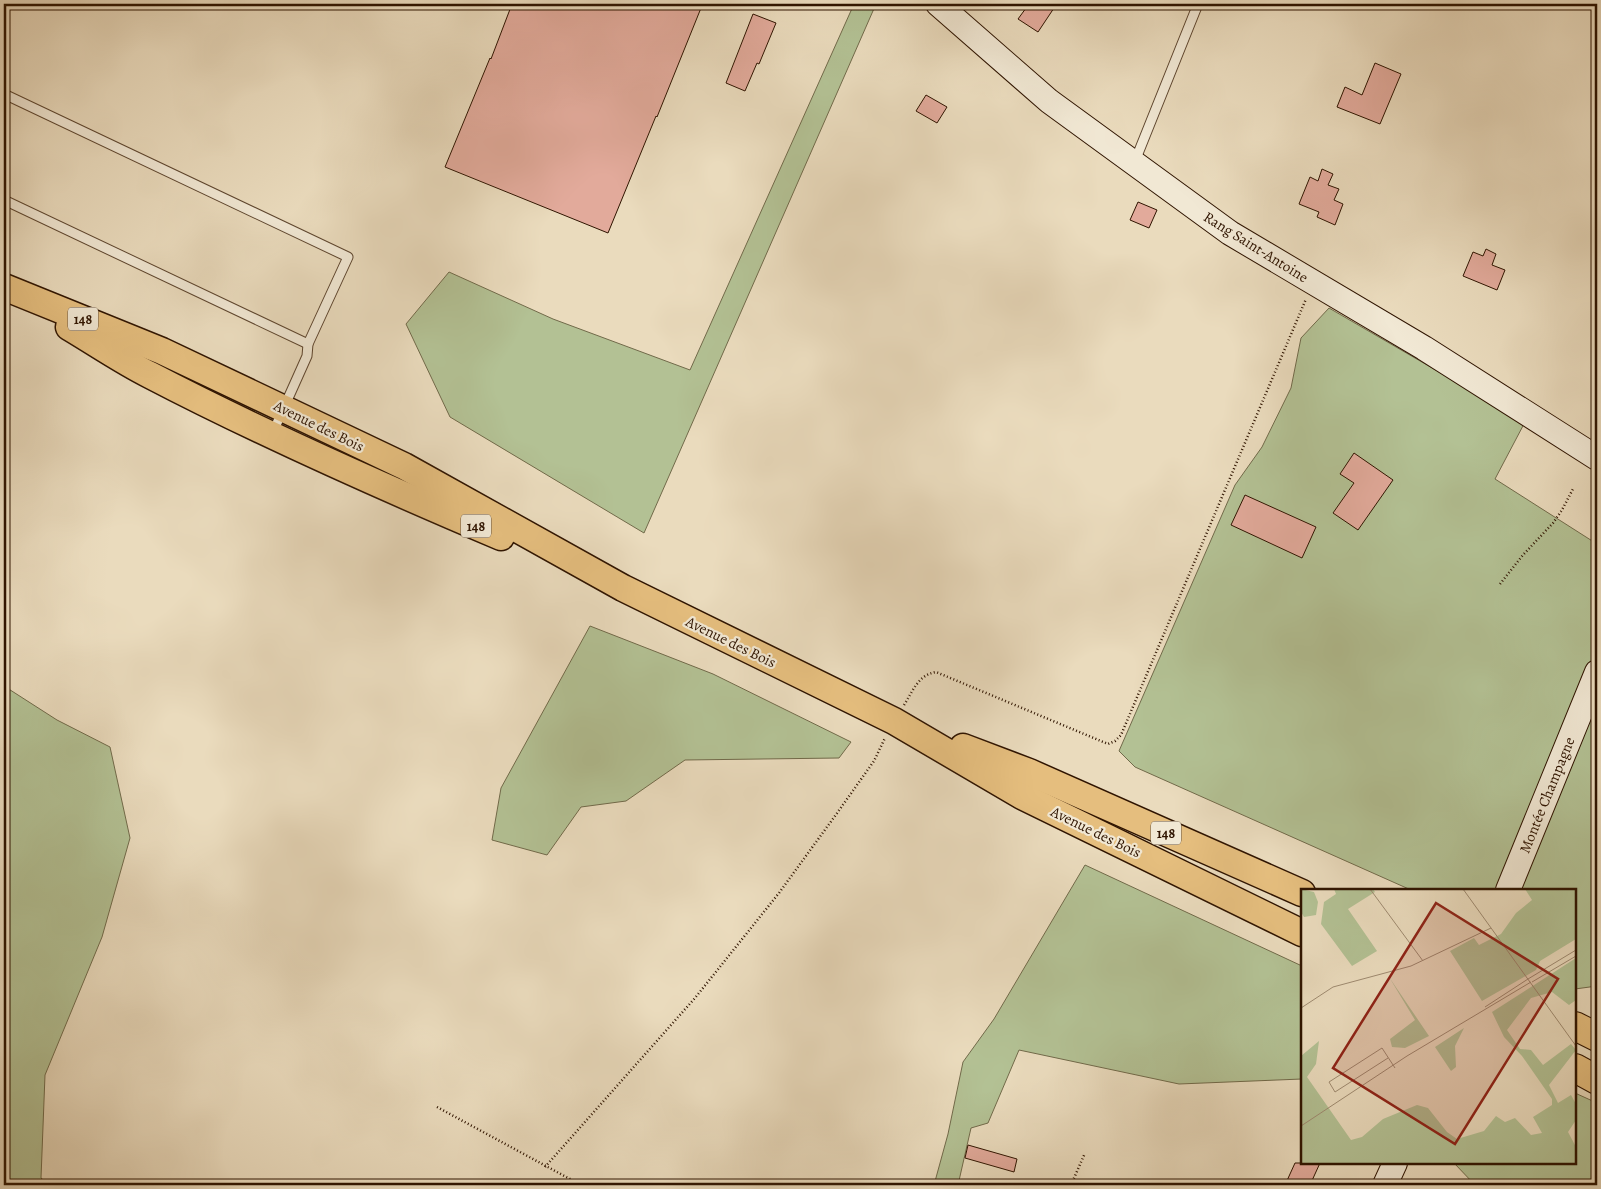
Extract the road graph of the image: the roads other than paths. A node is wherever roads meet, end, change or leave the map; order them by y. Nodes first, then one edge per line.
1 (938, 4) edge
2 (1198, 4) edge
3 (4, 94) edge
4 (1134, 163) junction
5 (4, 200) edge
6 (4, 288) edge
7 (308, 344) junction
8 (284, 409) junction
9 (272, 435) junction
10 (1597, 458) edge
11 (623, 588) junction
12 (1597, 672) edge
13 (894, 721) junction
14 (1508, 889) edge
15 (1301, 893) edge
16 (1301, 933) edge
17 (1576, 1026) edge
18 (1597, 1037) edge
19 (1576, 1069) edge
20 (1597, 1080) edge
21 (1395, 1164) edge
22 (1385, 1185) edge

1 - 4 street, Rang Saint-Antoine
2 - 4 lane
3 - 7 lane
4 - 10 street, Rang Saint-Antoine
5 - 7 lane
6 - 8 main road, Avenue des Bois / 148
6 - 9 main road, Avenue des Bois / 148
7 - 8 lane
8 - 9 lane
8 - 11 main road, Avenue des Bois / 148
9 - 11 main road, Avenue des Bois / 148
11 - 13 main road, Avenue des Bois / 148
12 - 14 street, Montée Champagne
13 - 15 main road, Avenue des Bois / 148
13 - 16 main road, Avenue des Bois / 148
17 - 18 highway
19 - 20 highway
21 - 22 street

